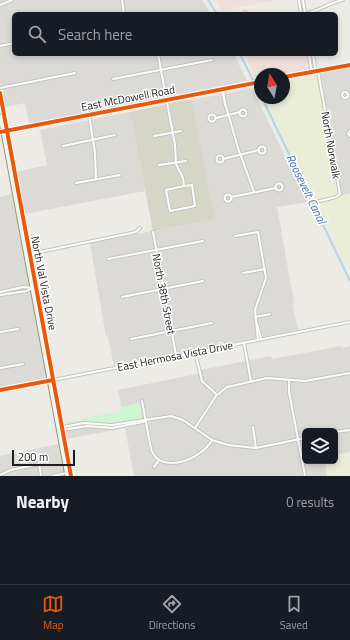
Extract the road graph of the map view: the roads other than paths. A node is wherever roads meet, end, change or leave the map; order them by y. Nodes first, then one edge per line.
1 (12, 0) edge
2 (122, 0) edge
3 (299, 0) edge
4 (303, 0) edge
5 (344, 0) edge
6 (0, 5) edge
7 (124, 12) edge
8 (302, 12) edge
9 (305, 12) edge
10 (313, 12) edge
11 (12, 43) edge
12 (0, 46) edge
13 (158, 56) edge
14 (309, 56) edge
15 (313, 56) edge
16 (212, 60) dead end
17 (350, 64) edge
18 (161, 70) junction
19 (316, 71) junction
20 (75, 73) dead end
21 (290, 76) edge
22 (113, 79) dead end
23 (254, 83) edge
24 (0, 88) edge
25 (222, 89) junction
26 (0, 93) edge
27 (167, 100) junction
28 (240, 112) dead end
29 (228, 114) junction
30 (89, 115) junction
31 (0, 116) edge
32 (216, 118) dead end
33 (7, 131) junction
34 (181, 131) dead end
35 (350, 131) edge
36 (1, 132) edge
37 (173, 132) junction
38 (116, 135) dead end
39 (154, 136) dead end
40 (350, 136) edge
41 (93, 140) junction
42 (63, 146) dead end
43 (259, 150) dead end
44 (240, 154) junction
45 (223, 159) dead end
46 (186, 161) dead end
47 (176, 162) junction
48 (159, 165) dead end
49 (120, 175) dead end
50 (16, 179) junction
51 (96, 179) junction
52 (12, 180) junction
53 (76, 184) dead end
54 (184, 186) junction
55 (276, 188) dead end
56 (254, 192) junction
57 (231, 197) dead end
58 (316, 202) dead end
59 (17, 208) junction
60 (21, 208) junction
61 (140, 228) dead end
62 (153, 232) dead end
63 (235, 236) dead end
64 (203, 240) dead end
65 (28, 247) junction
66 (24, 248) junction
67 (156, 250) junction
68 (25, 254) junction
69 (30, 254) junction
70 (108, 258) dead end
71 (265, 268) junction
72 (243, 273) dead end
73 (35, 281) junction
74 (203, 281) dead end
75 (30, 282) junction
76 (34, 288) junction
77 (163, 289) junction
78 (0, 292) edge
79 (0, 295) edge
80 (122, 297) dead end
81 (38, 299) junction
82 (34, 300) junction
83 (40, 310) junction
84 (36, 311) junction
85 (249, 312) dead end
86 (254, 312) junction
87 (270, 314) dead end
88 (37, 316) junction
89 (41, 316) junction
90 (255, 317) junction
91 (350, 322) edge
92 (212, 323) dead end
93 (18, 329) dead end
94 (172, 331) junction
95 (0, 332) edge
96 (131, 339) dead end
97 (259, 340) junction
98 (244, 343) junction
99 (195, 352) junction
100 (176, 356) junction
101 (23, 364) dead end
102 (0, 368) edge
103 (350, 373) edge
104 (51, 380) junction
105 (289, 380) junction
106 (251, 382) junction
107 (0, 390) edge
108 (217, 395) junction
109 (142, 401) dead end
110 (146, 420) junction
111 (253, 427) dead end
112 (62, 428) junction
113 (195, 428) junction
114 (58, 429) junction
115 (350, 430) edge
116 (338, 432) edge
117 (302, 439) edge
118 (212, 440) junction
119 (298, 440) junction
120 (256, 448) junction
121 (159, 460) junction
122 (154, 467) dead end
123 (0, 475) edge
124 (58, 475) edge
125 (67, 475) edge
126 (41, 476) edge
127 (52, 476) edge
128 (71, 476) edge
129 (305, 476) edge

1 - 6 street
2 - 7 street
3 - 8 street
4 - 9 street
5 - 10 street
11 - 12 street
13 - 18 street
14 - 19 street, North Norwalk
15 - 19 street, North Norwalk
16 - 18 street
17 - 19 main road
18 - 22 street
18 - 27 street
19 - 21 main road
19 - 58 street, North Norwalk
20 - 24 street
23 - 25 main road, East McDowell Road
25 - 27 main road, East McDowell Road
25 - 29 street
26 - 33 main road, North Val Vista Drive
27 - 30 main road, East McDowell Road
27 - 37 street
28 - 29 street
29 - 32 street
29 - 44 street
30 - 33 main road, East McDowell Road
30 - 41 street
31 - 36 main road, North Val Vista Drive
33 - 36 main road, East McDowell Road
33 - 50 main road, North Val Vista Drive
34 - 37 street
35 - 40 street
36 - 52 main road, North Val Vista Drive
37 - 39 street
37 - 47 street
38 - 41 street
41 - 42 street
41 - 51 street
43 - 44 street
44 - 45 street
44 - 56 street
46 - 47 street
47 - 48 street
47 - 54 street
49 - 51 street
50 - 52 main road
50 - 60 main road, North Val Vista Drive
51 - 53 street
52 - 59 main road, North Val Vista Drive
54 - 54 street
55 - 56 street
56 - 57 street
59 - 60 main road
59 - 66 main road, North Val Vista Drive
60 - 65 main road, North Val Vista Drive
61 - 69 street, North Val Vista Drive
62 - 67 street, North 38th Street
63 - 71 street
64 - 67 street
65 - 66 main road
65 - 69 main road, North Val Vista Drive
66 - 68 main road, North Val Vista Drive
67 - 70 street
67 - 77 street, North 38th Street
68 - 69 main road
68 - 75 main road, North Val Vista Drive
69 - 73 main road, North Val Vista Drive
71 - 72 street
71 - 86 street
73 - 75 main road
73 - 76 main road, North Val Vista Drive
74 - 77 street
75 - 76 main road, North Val Vista Drive
76 - 78 street
76 - 79 street
76 - 81 main road, North Val Vista Drive
76 - 82 main road, North Val Vista Drive
77 - 80 street
77 - 94 street, North 38th Street
81 - 82 main road
81 - 83 main road, North Val Vista Drive
82 - 84 main road, North Val Vista Drive
83 - 84 main road
83 - 89 main road, North Val Vista Drive
84 - 88 main road, North Val Vista Drive
85 - 86 street
86 - 90 street
87 - 90 street
88 - 89 main road
88 - 104 main road, North Val Vista Drive
89 - 104 main road, North Val Vista Drive
90 - 97 street
91 - 97 street, East Hermosa Vista Drive
92 - 94 street
93 - 95 street
94 - 96 street
94 - 100 street, North 38th Street
97 - 98 street, East Hermosa Vista Drive
98 - 99 street, East Hermosa Vista Drive
98 - 106 street
99 - 100 street, East Hermosa Vista Drive
99 - 108 street
100 - 104 street, East Hermosa Vista Drive
101 - 102 street
103 - 105 street
104 - 107 street, East Hermosa Vista Drive
104 - 112 main road, North Val Vista Drive
104 - 114 main road, North Val Vista Drive
105 - 106 street
105 - 119 street
106 - 108 street
108 - 113 street
109 - 110 street
110 - 112 street
110 - 113 street
110 - 121 street
111 - 120 street
112 - 114 street
112 - 128 main road, North Val Vista Drive
113 - 118 street
114 - 125 main road, North Val Vista Drive
115 - 116 street
117 - 119 street
118 - 120 street
118 - 121 street
119 - 120 street
119 - 129 street
121 - 122 street
123 - 126 street
124 - 125 street
124 - 127 street

